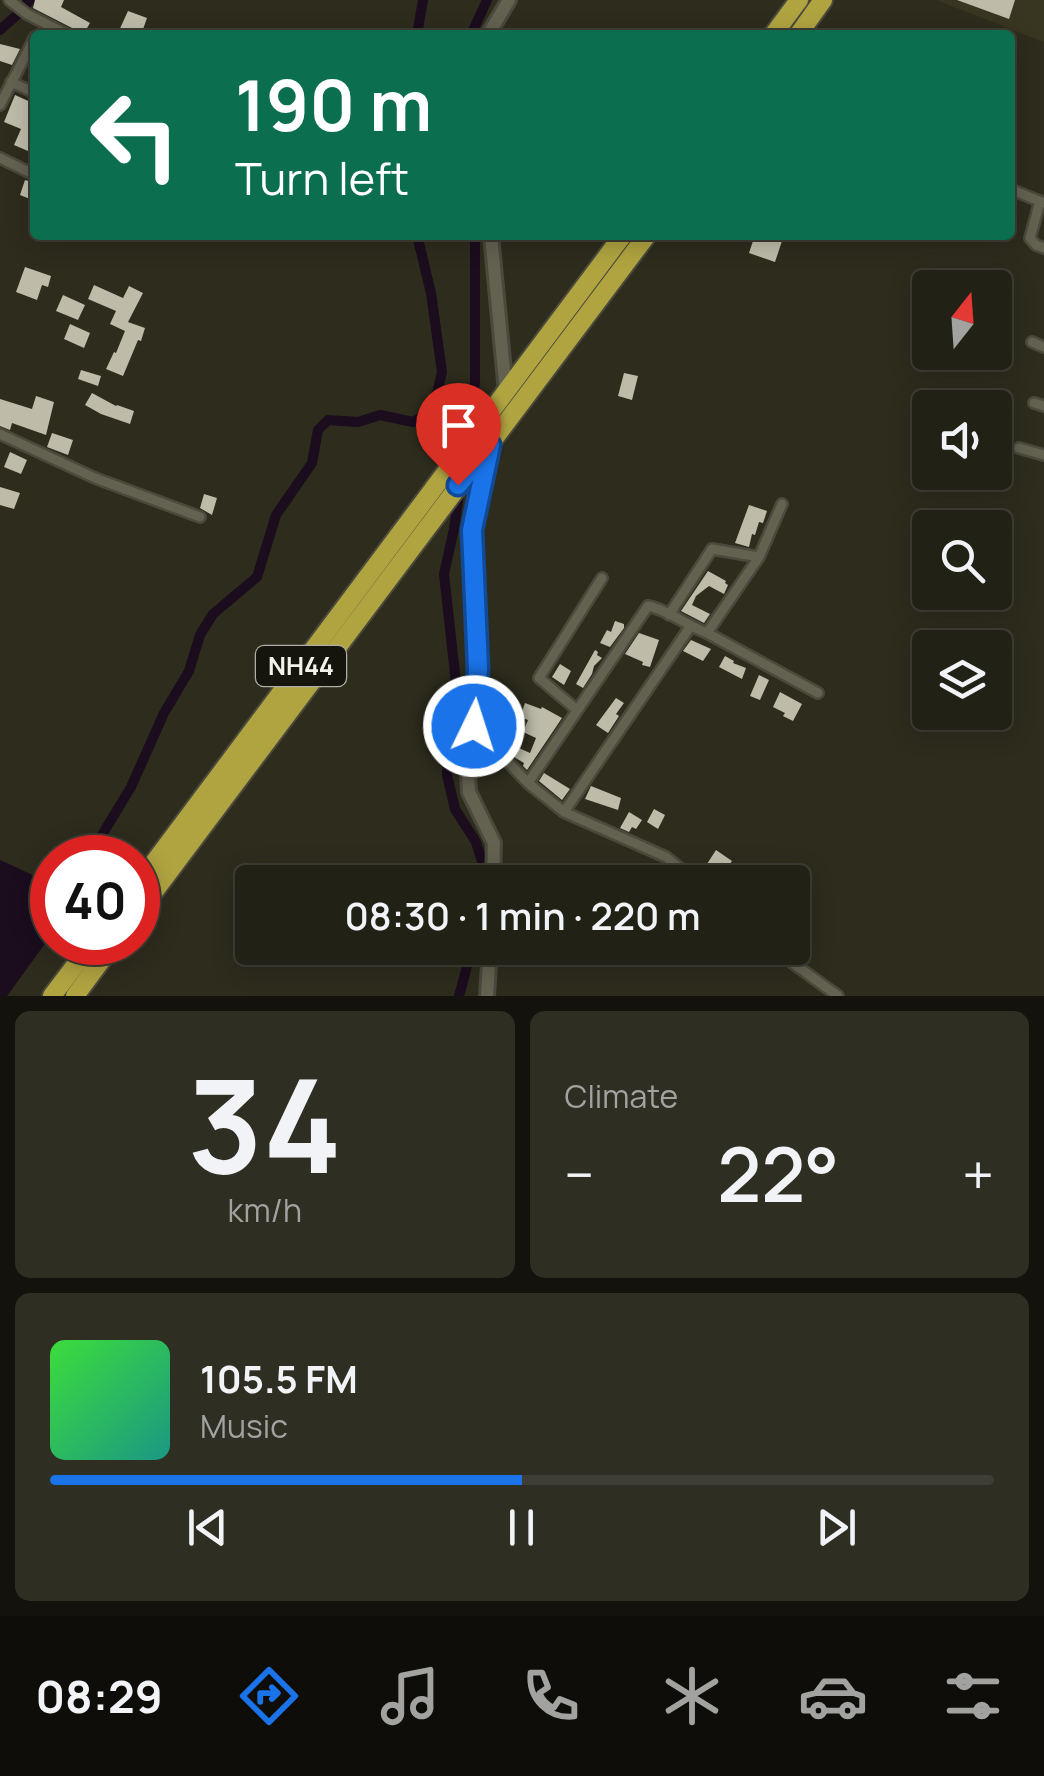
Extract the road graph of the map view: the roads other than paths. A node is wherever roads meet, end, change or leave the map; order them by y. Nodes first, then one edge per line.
1 (509, 0) edge
2 (800, 0) edge
3 (824, 0) edge
4 (13, 3) edge
5 (44, 22) junction
6 (39, 30) edge
7 (59, 30) edge
8 (491, 30) edge
9 (777, 30) edge
10 (802, 30) edge
11 (30, 47) edge
12 (11, 82) junction
13 (30, 92) edge
14 (0, 105) edge
15 (0, 158) edge
16 (30, 173) edge
17 (1015, 192) edge
18 (1042, 202) edge
19 (491, 240) edge
20 (619, 240) edge
21 (643, 240) edge
22 (1044, 248) edge
23 (1032, 342) dead end
24 (1044, 346) edge
25 (506, 392) junction
26 (520, 405) junction
27 (0, 434) edge
28 (490, 445) junction
29 (1019, 448) dead end
30 (1044, 455) edge
31 (782, 504) dead end
32 (200, 518) dead end
33 (759, 557) junction
34 (602, 578) dead end
35 (668, 615) junction
36 (690, 627) junction
37 (708, 633) junction
38 (818, 694) dead end
39 (577, 710) junction
40 (474, 726) junction
41 (528, 783) junction
42 (564, 812) junction
43 (160, 854) edge
44 (493, 865) edge
45 (676, 865) edge
46 (160, 884) edge
47 (76, 965) edge
48 (98, 965) edge
49 (489, 965) edge
50 (795, 965) edge
51 (52, 996) edge
52 (75, 996) edge
53 (487, 996) edge
54 (838, 996) edge

1 - 8 street
2 - 9 highway
3 - 10 highway
4 - 5 street
5 - 6 street
5 - 7 street
11 - 12 street
12 - 13 street
12 - 14 street
15 - 16 street
17 - 18 street
18 - 22 street
19 - 25 street
20 - 25 highway, NH44
21 - 26 highway, NH44
23 - 24 street
25 - 26 street
25 - 43 highway, NH44
26 - 28 highway, NH44
27 - 32 street
28 - 40 street
28 - 46 highway, NH44
29 - 30 street
31 - 33 street
33 - 35 street
33 - 37 street
34 - 39 street
35 - 36 street
35 - 39 street
36 - 37 street
36 - 42 street
37 - 38 street
39 - 41 street
40 - 41 street
40 - 44 street
41 - 42 street
42 - 45 street
47 - 51 highway
48 - 52 highway
49 - 53 street
50 - 54 street

